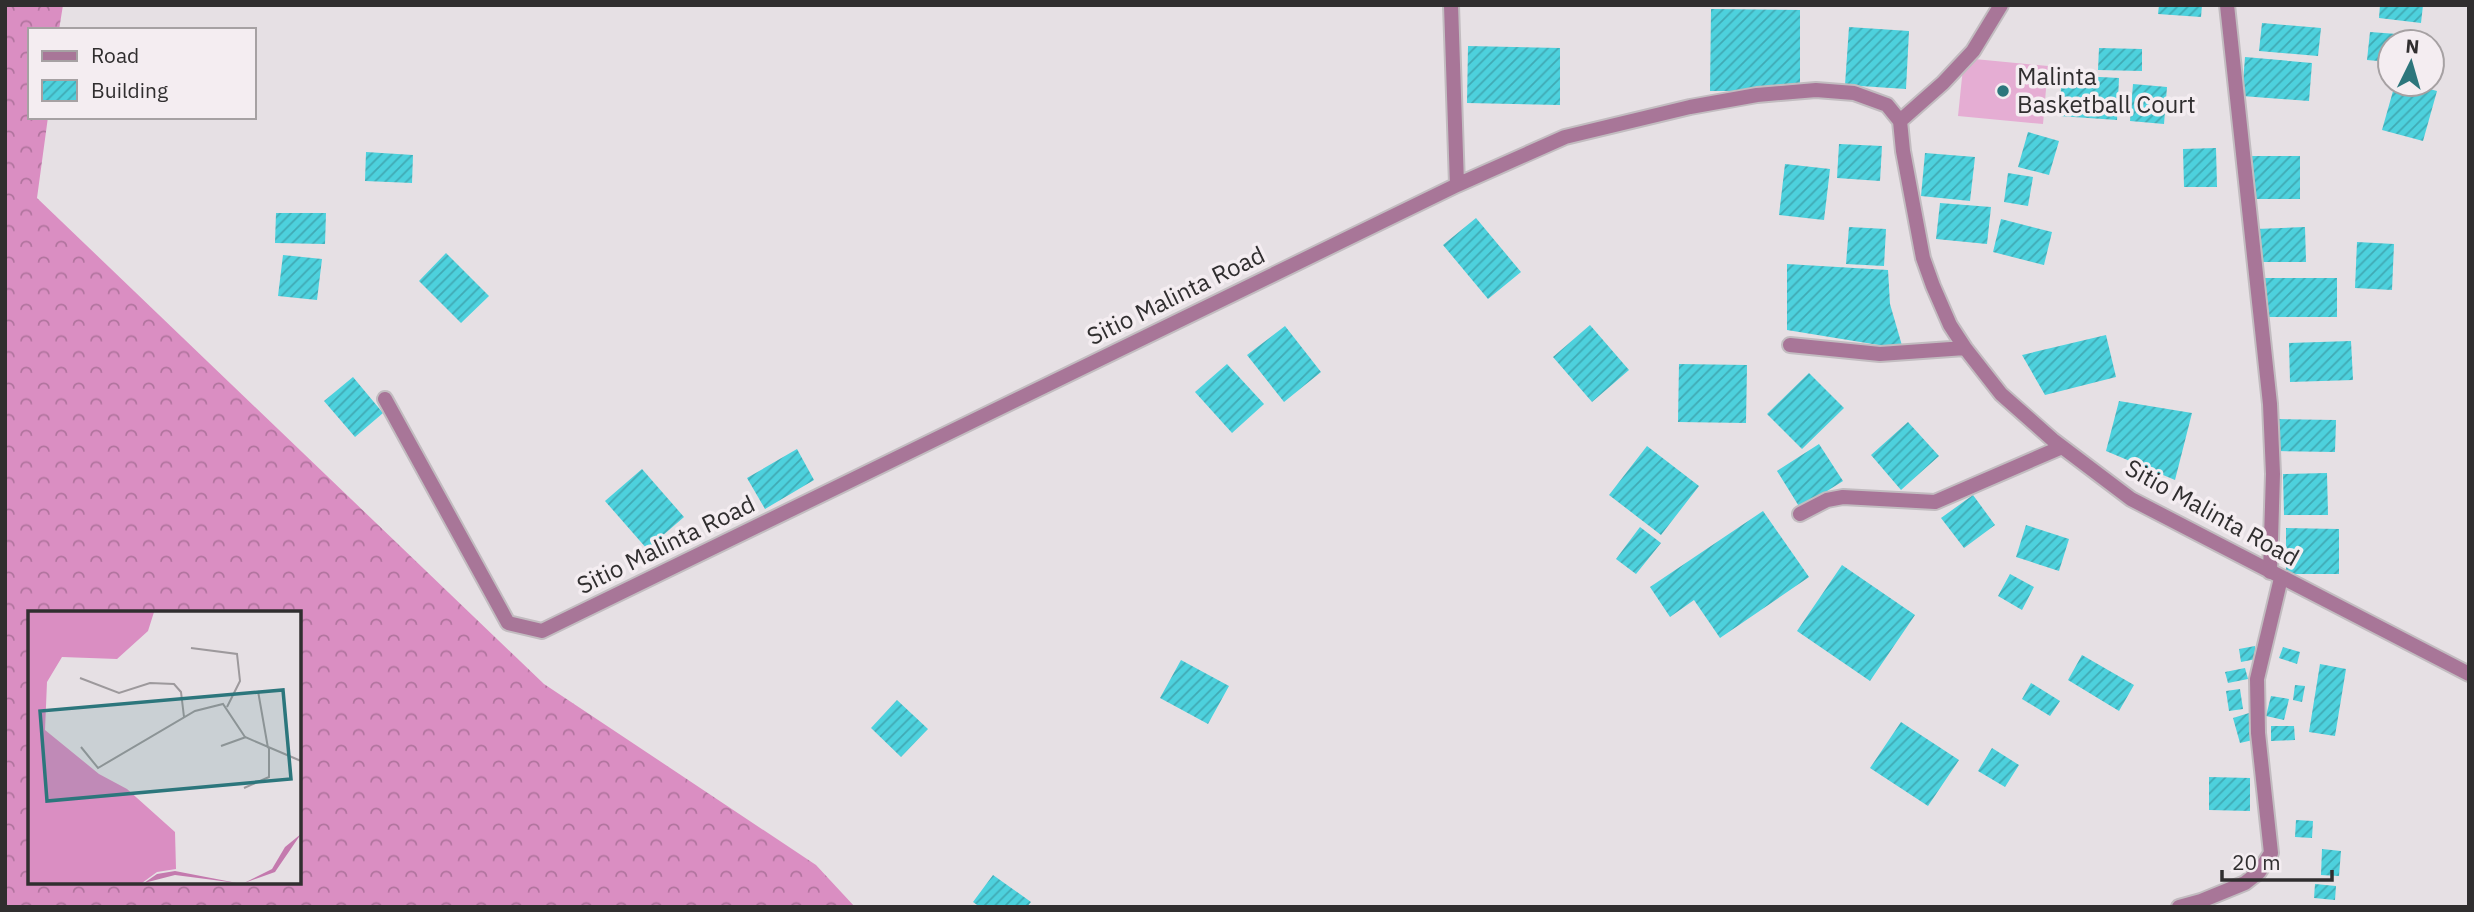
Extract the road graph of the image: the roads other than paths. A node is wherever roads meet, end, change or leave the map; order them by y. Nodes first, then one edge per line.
1 (1451, 5) edge
2 (2001, 5) edge
3 (2227, 5) edge
4 (1900, 121) junction
5 (1457, 185) junction
6 (1790, 345) dead end
7 (1965, 348) junction
8 (385, 399) dead end
9 (2062, 447) junction
10 (1800, 514) dead end
11 (2275, 575) junction
12 (2469, 674) edge
13 (2179, 907) edge

1 - 5 street
2 - 4 street
3 - 11 street
4 - 5 street, Sitio Malinta Road
4 - 7 street, Sitio Malinta Road
5 - 8 street, Sitio Malinta Road
6 - 7 street
7 - 9 street, Sitio Malinta Road
9 - 10 street
9 - 11 street, Sitio Malinta Road
11 - 12 street, Sitio Malinta Road
11 - 13 street

